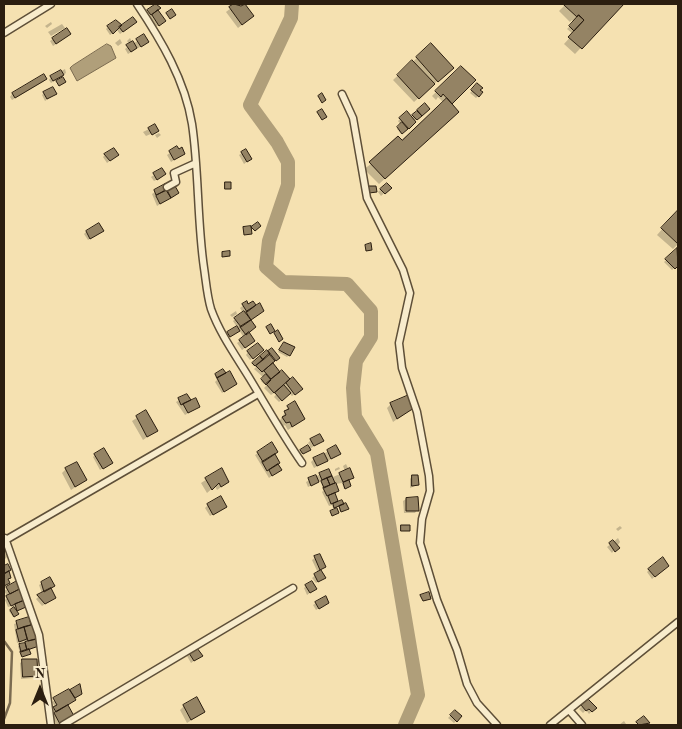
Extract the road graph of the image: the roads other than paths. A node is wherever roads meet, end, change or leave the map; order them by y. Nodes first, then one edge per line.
1 (51, 4) edge
2 (137, 4) edge
3 (4, 33) edge
4 (342, 94) dead end
5 (196, 163) junction
6 (167, 187) dead end
7 (258, 394) junction
8 (302, 463) dead end
9 (4, 539) edge
10 (293, 588) dead end
11 (678, 622) edge
12 (569, 710) junction
13 (51, 725) edge
14 (63, 725) edge
15 (497, 725) edge
16 (550, 725) edge
17 (582, 725) edge

1 - 3 street
2 - 5 street
4 - 15 street
5 - 6 street
5 - 7 street
7 - 8 street
7 - 9 street
9 - 13 street
10 - 14 street
11 - 12 street
12 - 16 street
12 - 17 street

